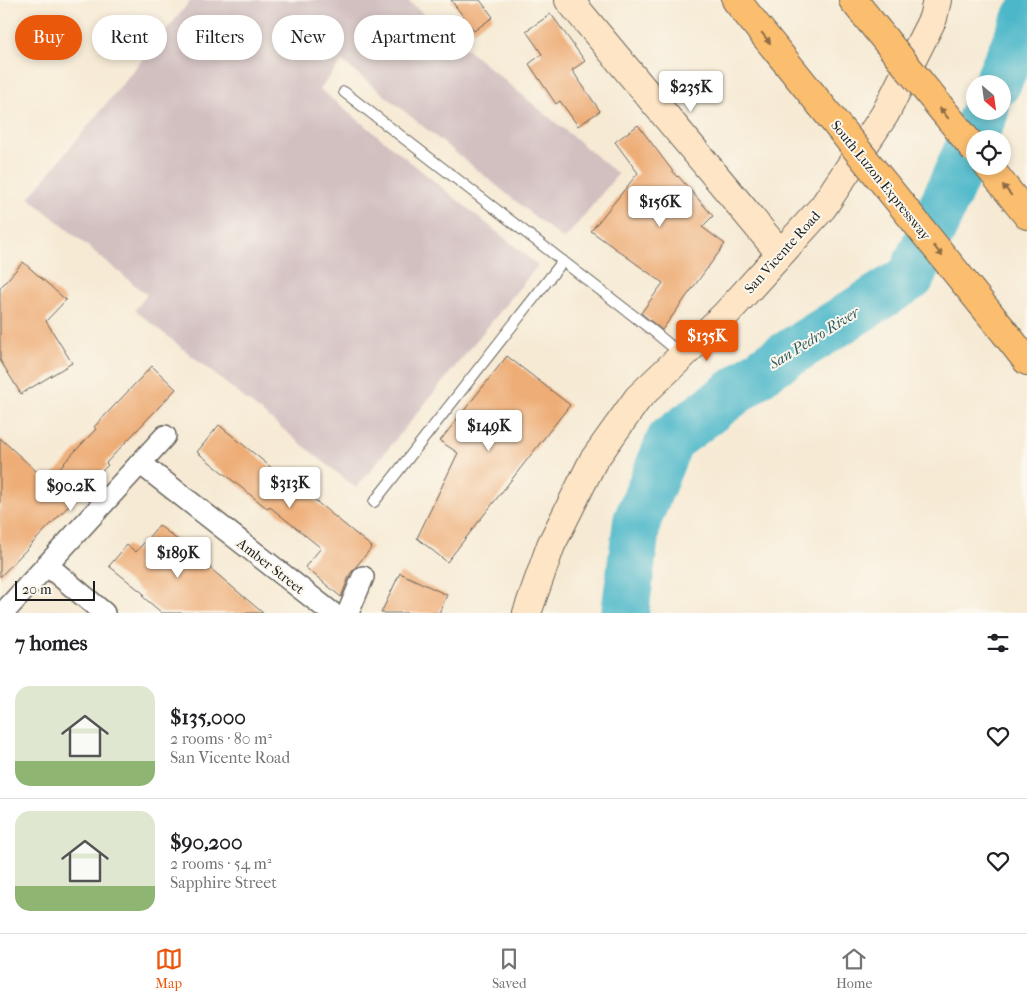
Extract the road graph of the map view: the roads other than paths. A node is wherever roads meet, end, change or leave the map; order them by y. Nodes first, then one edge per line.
1 (569, 0) edge
2 (736, 0) edge
3 (853, 0) edge
4 (937, 0) edge
5 (344, 92) dead end
6 (966, 139) edge
7 (995, 175) edge
8 (1027, 214) edge
9 (780, 253) junction
10 (563, 261) junction
11 (683, 356) junction
12 (1027, 361) edge
13 (165, 436) dead end
14 (140, 463) junction
15 (374, 502) dead end
16 (47, 565) junction
17 (363, 577) dead end
18 (4, 613) edge
19 (104, 613) edge
20 (332, 613) edge
21 (348, 613) edge
22 (528, 613) edge

1 - 9 main road
2 -> 12 highway, South Luzon Expressway, bridge
6 -> 3 highway, bridge
4 - 9 main road, San Vicente Road
5 - 10 lane
8 -> 7 highway
9 - 11 main road, San Vicente Road
10 - 11 lane
10 - 15 lane
11 - 22 main road, San Vicente Road
13 - 14 street
14 - 16 street
14 - 20 street, Amber Street
16 - 18 street
16 - 19 street
17 - 21 street

